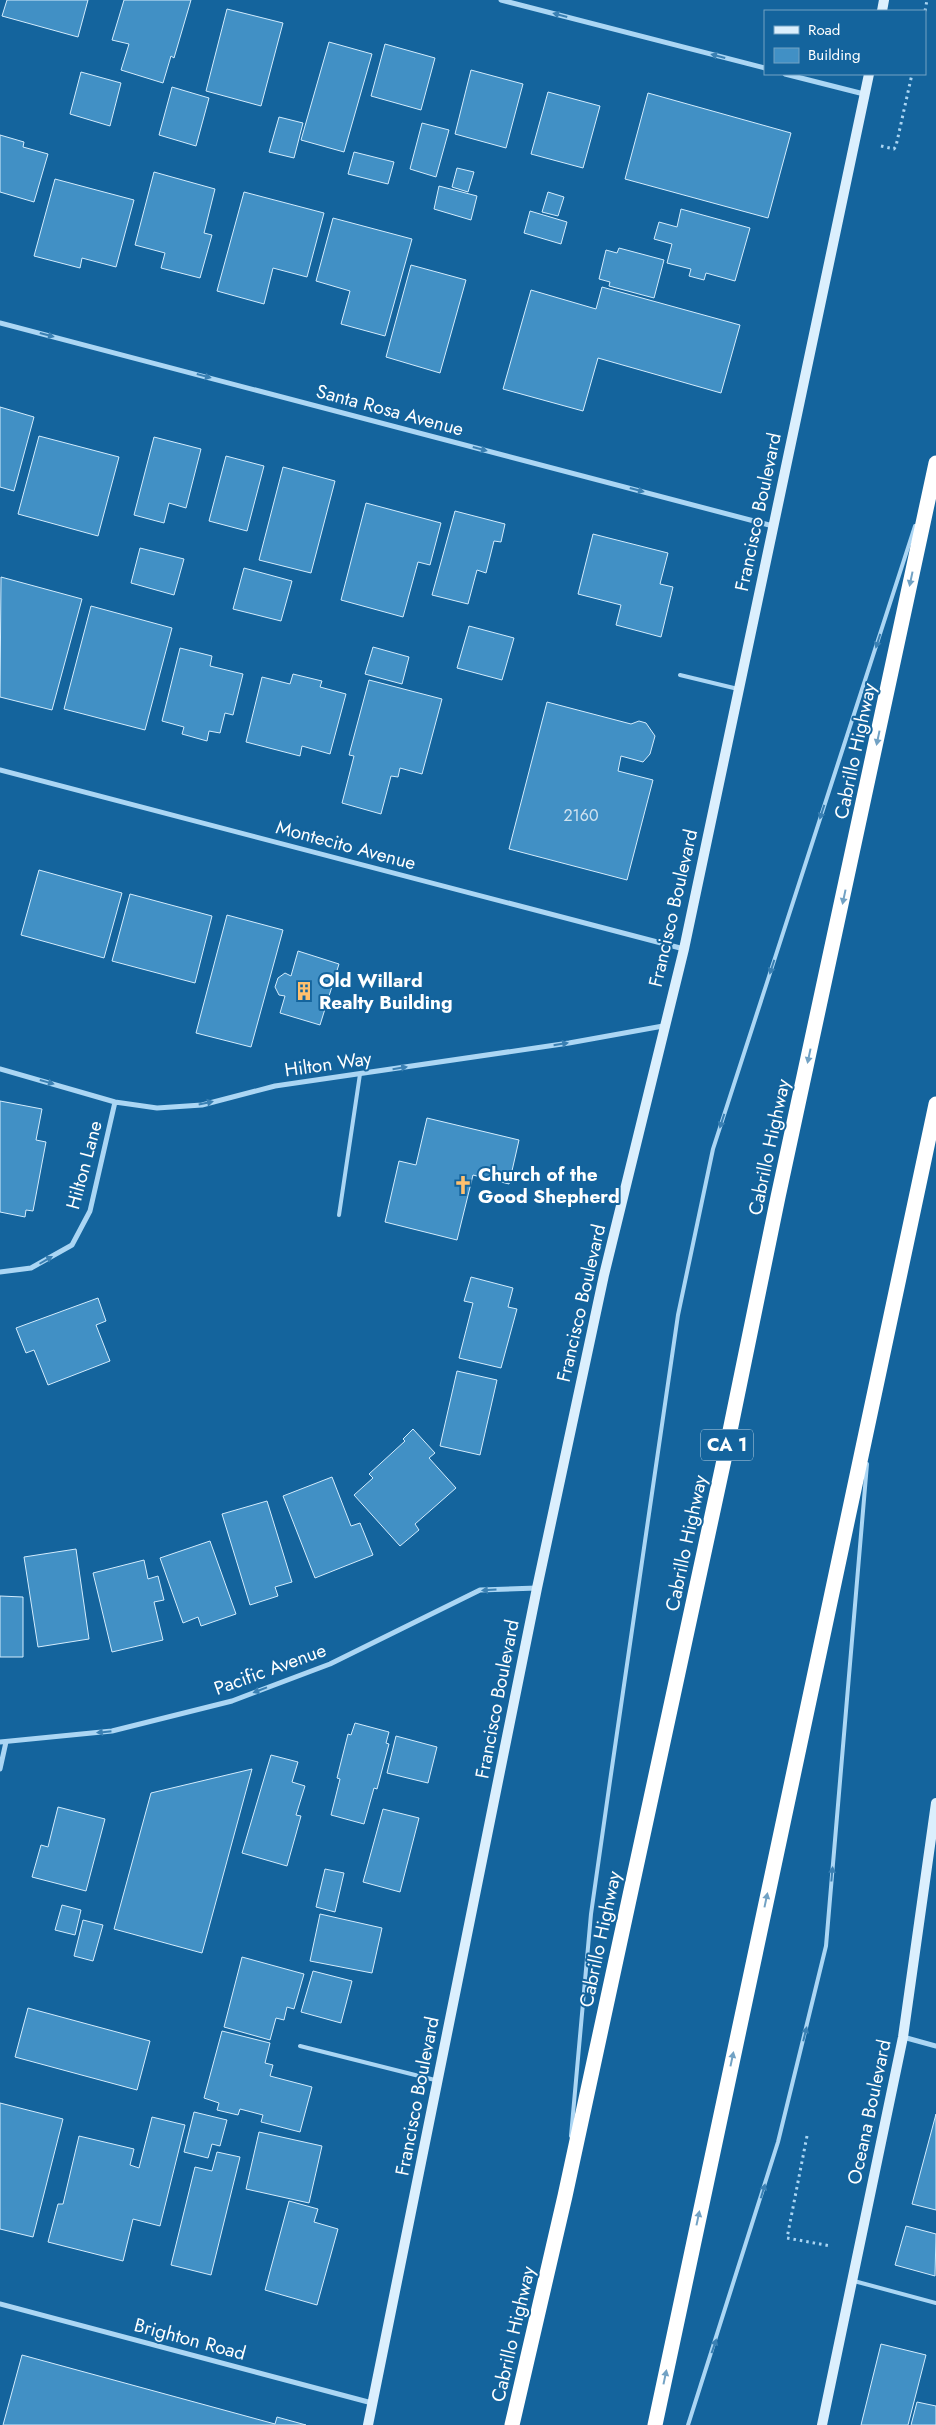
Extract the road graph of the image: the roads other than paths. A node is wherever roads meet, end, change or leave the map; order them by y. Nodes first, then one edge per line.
1 (501, 0) edge
2 (764, 68) edge
3 (789, 75) edge
4 (869, 75) edge
5 (864, 94) junction
6 (0, 323) edge
7 (936, 462) edge
8 (773, 526) junction
9 (680, 674) dead end
10 (738, 690) junction
11 (0, 770) edge
12 (684, 949) junction
13 (664, 1026) junction
14 (0, 1069) edge
15 (360, 1074) junction
16 (115, 1102) junction
17 (936, 1104) edge
18 (339, 1215) dead end
19 (0, 1272) edge
20 (871, 1416) junction
21 (537, 1588) junction
22 (0, 1742) edge
23 (6, 1742) junction
24 (0, 1769) edge
25 (936, 1803) edge
26 (903, 2037) junction
27 (300, 2046) dead end
28 (936, 2046) edge
29 (438, 2080) junction
30 (570, 2138) dead end
31 (570, 2147) dead end
32 (565, 2196) junction
33 (852, 2281) junction
34 (936, 2303) edge
35 (0, 2304) edge
36 (372, 2403) junction
37 (368, 2425) edge
38 (512, 2425) edge
39 (655, 2425) edge
40 (688, 2425) edge
41 (822, 2425) edge

2 -> 1 street
3 - 5 street
4 - 5 street, Francisco Boulevard
5 - 8 street, Francisco Boulevard
6 -> 8 street, Santa Rosa Avenue
7 -> 30 lane
7 -> 32 highway, Cabrillo Highway / CA 1
8 - 10 street, Francisco Boulevard
9 - 10 lane
10 - 12 street, Francisco Boulevard
11 - 12 street, Montecito Avenue
12 - 13 street, Francisco Boulevard
15 -> 13 street, Hilton Way
13 - 21 street, Francisco Boulevard
14 -> 16 street, Hilton Way
16 -> 15 street, Hilton Way
15 - 18 lane
19 -> 16 street, Hilton Lane
17 - 20 highway
39 -> 20 highway
40 -> 20 lane
21 -> 23 street, Pacific Avenue
21 - 29 street, Francisco Boulevard
22 - 23 street, Pacific Avenue
23 - 24 street
25 - 26 street, Oceana Boulevard
26 - 28 street
26 - 33 street, Oceana Boulevard
27 - 29 lane
29 - 36 street, Francisco Boulevard
31 - 32 lane
32 - 38 highway, Cabrillo Highway / CA 1
33 - 34 lane
33 - 41 street, Oceana Boulevard
35 - 36 street, Brighton Road
36 - 37 street, Francisco Boulevard

